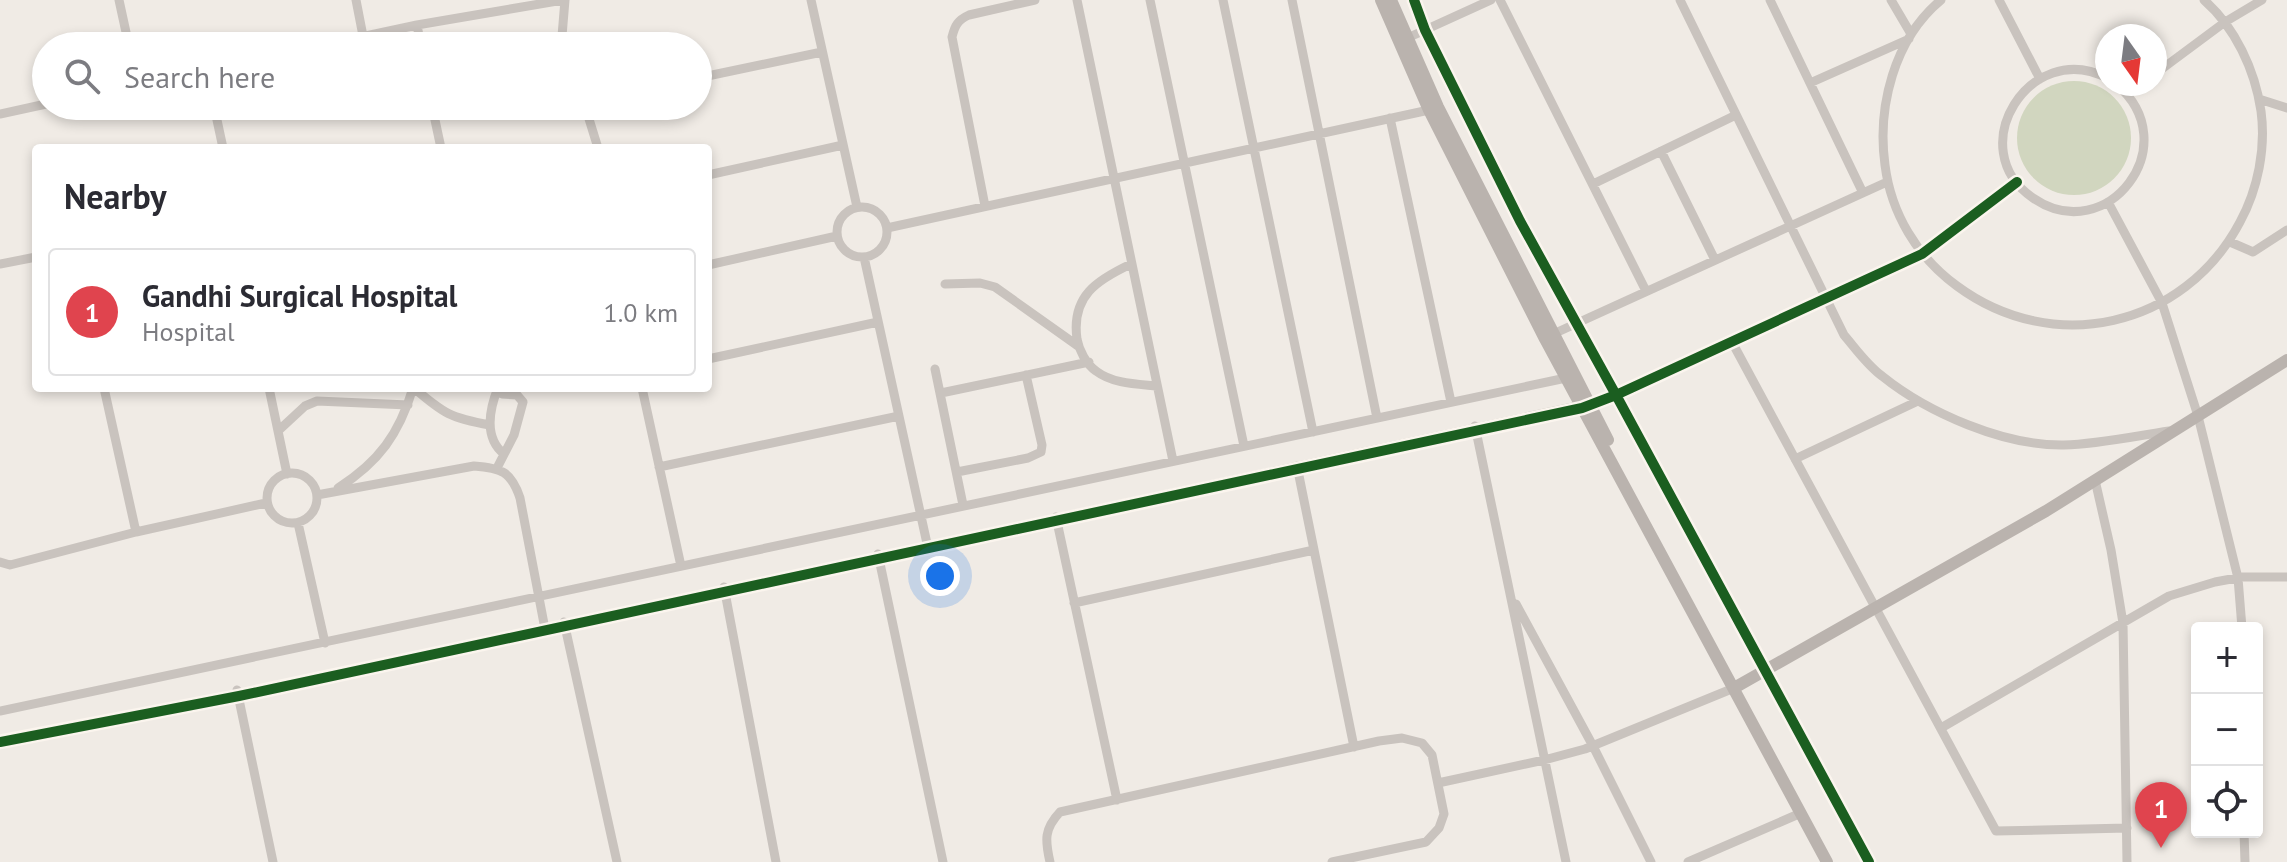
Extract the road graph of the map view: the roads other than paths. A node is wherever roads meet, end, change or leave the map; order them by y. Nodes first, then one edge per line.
1 (119, 0) edge
2 (356, 0) edge
3 (564, 0) edge
4 (811, 0) edge
5 (1035, 0) edge
6 (1077, 0) edge
7 (1150, 0) edge
8 (1223, 0) edge
9 (1292, 0) edge
10 (1381, 0) edge
11 (1391, 0) edge
12 (1414, 0) edge
13 (1491, 0) edge
14 (1500, 0) edge
15 (1680, 0) edge
16 (1770, 0) edge
17 (1891, 0) edge
18 (1941, 0) edge
19 (1999, 0) edge
20 (2204, 0) edge
21 (2262, 0) edge
22 (2225, 22) junction
23 (417, 25) junction
24 (1425, 30) junction
25 (126, 32) edge
26 (362, 32) edge
27 (383, 32) edge
28 (418, 32) edge
29 (562, 32) edge
30 (1910, 37) junction
31 (1403, 40) junction
32 (822, 52) junction
33 (2167, 65) edge
34 (2095, 73) edge
35 (712, 75) edge
36 (2040, 79) junction
37 (1810, 83) junction
38 (2129, 96) edge
39 (2259, 99) junction
40 (32, 107) edge
41 (2287, 108) edge
42 (1429, 110) junction
43 (0, 114) edge
44 (1736, 115) junction
45 (1390, 118) junction
46 (217, 120) edge
47 (435, 120) edge
48 (589, 120) edge
49 (1318, 134) junction
50 (222, 144) edge
51 (440, 144) edge
52 (597, 144) edge
53 (843, 145) junction
54 (1254, 148) junction
55 (1661, 151) junction
56 (1185, 163) junction
57 (712, 174) edge
58 (1113, 178) junction
59 (1887, 182) junction
60 (2017, 182) junction
61 (1593, 184) junction
62 (1863, 193) junction
63 (2108, 202) junction
64 (985, 206) junction
65 (857, 207) junction
66 (1790, 226) junction
67 (887, 228) junction
68 (2287, 230) edge
69 (837, 236) junction
70 (2230, 242) junction
71 (1922, 254) junction
72 (864, 257) junction
73 (32, 258) edge
74 (1715, 260) junction
75 (0, 264) edge
76 (712, 264) edge
77 (1131, 264) junction
78 (945, 284) dead end
79 (1646, 291) junction
80 (1826, 299) junction
81 (2162, 303) junction
82 (878, 322) junction
83 (1576, 323) junction
84 (1550, 336) junction
85 (1732, 342) junction
86 (1078, 346) junction
87 (712, 358) edge
88 (2287, 360) edge
89 (1089, 362) junction
90 (935, 369) dead end
91 (1026, 375) junction
92 (1566, 378) junction
93 (1157, 386) junction
94 (105, 392) edge
95 (270, 392) edge
96 (413, 392) edge
97 (419, 392) edge
98 (495, 392) edge
99 (500, 392) edge
100 (643, 392) edge
101 (941, 393) junction
102 (1616, 395) junction
103 (1918, 401) junction
104 (1451, 402) junction
105 (1587, 404) junction
106 (408, 405) junction
107 (899, 416) junction
108 (2198, 416) junction
109 (1377, 418) junction
110 (490, 425) junction
111 (1476, 428) junction
112 (2175, 430) junction
113 (278, 431) junction
114 (1313, 432) junction
115 (1244, 446) junction
116 (504, 454) junction
117 (1795, 459) junction
118 (1173, 461) junction
119 (659, 467) junction
120 (497, 468) junction
121 (1297, 468) junction
122 (957, 472) junction
123 (287, 474) junction
124 (2095, 480) junction
125 (331, 492) junction
126 (317, 495) junction
127 (266, 503) junction
128 (963, 505) junction
129 (921, 514) junction
130 (1056, 519) junction
131 (298, 523) junction
132 (136, 532) junction
133 (928, 546) junction
134 (1314, 550) junction
135 (879, 556) junction
136 (0, 562) edge
137 (681, 566) junction
138 (2287, 577) edge
139 (2238, 578) junction
140 (724, 589) junction
141 (1510, 594) junction
142 (537, 597) junction
143 (1074, 603) junction
144 (1875, 608) junction
145 (2242, 622) edge
146 (565, 623) junction
147 (2123, 623) junction
148 (544, 628) junction
149 (325, 643) junction
150 (1766, 670) junction
151 (1737, 687) junction
152 (238, 693) junction
153 (0, 711) edge
154 (1941, 728) junction
155 (0, 740) edge
156 (1593, 746) junction
157 (1354, 747) junction
158 (1544, 760) junction
159 (1438, 783) junction
160 (1117, 800) junction
161 (1801, 813) junction
162 (2127, 828) junction
163 (2244, 838) edge
164 (1377, 857) edge
165 (273, 862) edge
166 (617, 862) edge
167 (776, 862) edge
168 (943, 862) edge
169 (1050, 862) edge
170 (1332, 862) edge
171 (1566, 862) edge
172 (1651, 862) edge
173 (1688, 862) edge
174 (1827, 862) edge
175 (1835, 862) edge
176 (1869, 862) edge
177 (2127, 862) edge
178 (2245, 862) edge

1 - 25 street
2 - 26 street
3 - 23 street
3 - 29 street
4 - 32 street
5 - 64 street
6 - 58 street
7 - 56 street
8 - 54 street
9 - 49 street
10 - 31 street
11 - 31 street
12 - 24 street
13 - 24 street
14 - 61 street
15 - 44 street
16 - 37 street
17 - 30 street
18 - 30 street
19 - 36 street
20 - 22 street
21 - 22 street
22 - 33 street
22 - 39 street
23 - 27 street
23 - 28 street
24 - 31 street
24 - 83 street
30 - 37 street
30 - 59 street
31 - 42 street
31 - 84 street
32 - 35 street
32 - 53 street
34 - 36 street
36 - 60 street
37 - 62 street
38 - 63 street
39 - 41 street
39 - 70 street
40 - 43 street
42 - 45 street
42 - 84 street
44 - 55 street
44 - 66 street
45 - 49 street
45 - 104 street
46 - 50 street
47 - 51 street
48 - 52 street
49 - 54 street
49 - 109 street
53 - 57 street
53 - 65 street
54 - 56 street
54 - 114 street
55 - 61 street
55 - 74 street
56 - 58 street
56 - 115 street
58 - 64 street
58 - 77 street
59 - 62 street
59 - 71 street
60 - 63 street
60 - 71 street
61 - 79 street
62 - 66 street
63 - 81 street
64 - 67 street
65 - 67 street
65 - 69 street
66 - 74 street
66 - 80 street
67 - 72 street
68 - 70 street
69 - 72 street
69 - 76 street
70 - 81 street
71 - 80 street
71 - 81 street
72 - 82 street
73 - 75 street
74 - 79 street
77 - 86 street
77 - 93 street
78 - 86 street
79 - 83 street
80 - 85 street
80 - 103 street
81 - 108 street
82 - 87 street
82 - 107 street
83 - 84 street
83 - 102 street
84 - 92 street
84 - 105 street
85 - 102 street
85 - 117 street
86 - 89 street
88 - 108 street
89 - 91 street
89 - 93 street
90 - 101 street
91 - 101 street
91 - 122 street
92 - 104 street
92 - 105 street
93 - 118 street
94 - 132 street
95 - 113 street
96 - 106 street
97 - 110 street
98 - 110 street
99 - 116 street
100 - 119 street
101 - 122 street
102 - 105 street
102 - 150 street
103 - 112 street
103 - 117 street
104 - 109 street
105 - 111 street
105 - 151 street
106 - 113 street
106 - 125 street
107 - 119 street
107 - 129 street
108 - 112 street
108 - 139 street
109 - 114 street
110 - 116 street
111 - 121 street
111 - 141 street
112 - 124 street
113 - 123 street
114 - 115 street
115 - 118 street
116 - 120 street
117 - 144 street
118 - 128 street
119 - 137 street
120 - 125 street
120 - 142 street
121 - 130 street
121 - 134 street
122 - 128 street
123 - 126 street
123 - 127 street
124 - 144 street
124 - 147 street
125 - 126 street
126 - 131 street
127 - 131 street
127 - 132 street
128 - 129 street
129 - 133 street
129 - 137 street
130 - 133 street
130 - 143 street
131 - 149 street
132 - 136 street
133 - 135 street
134 - 143 street
134 - 157 street
135 - 140 street
135 - 168 street
137 - 142 street
138 - 139 street
139 - 145 street
139 - 147 street
140 - 146 street
140 - 167 street
141 - 156 street
141 - 158 street
142 - 148 street
142 - 149 street
143 - 160 street
144 - 150 street
144 - 154 street
146 - 148 street
146 - 166 street
147 - 154 street
147 - 162 street
148 - 152 street
149 - 153 street
150 - 151 street
150 - 176 street
151 - 156 street
151 - 161 street
151 - 175 street
152 - 155 street
152 - 165 street
154 - 162 street
156 - 158 street
156 - 172 street
157 - 159 street
157 - 160 street
158 - 159 street
158 - 171 street
159 - 164 street
160 - 169 street
161 - 173 street
161 - 174 street
162 - 177 street
163 - 178 street
164 - 170 street

